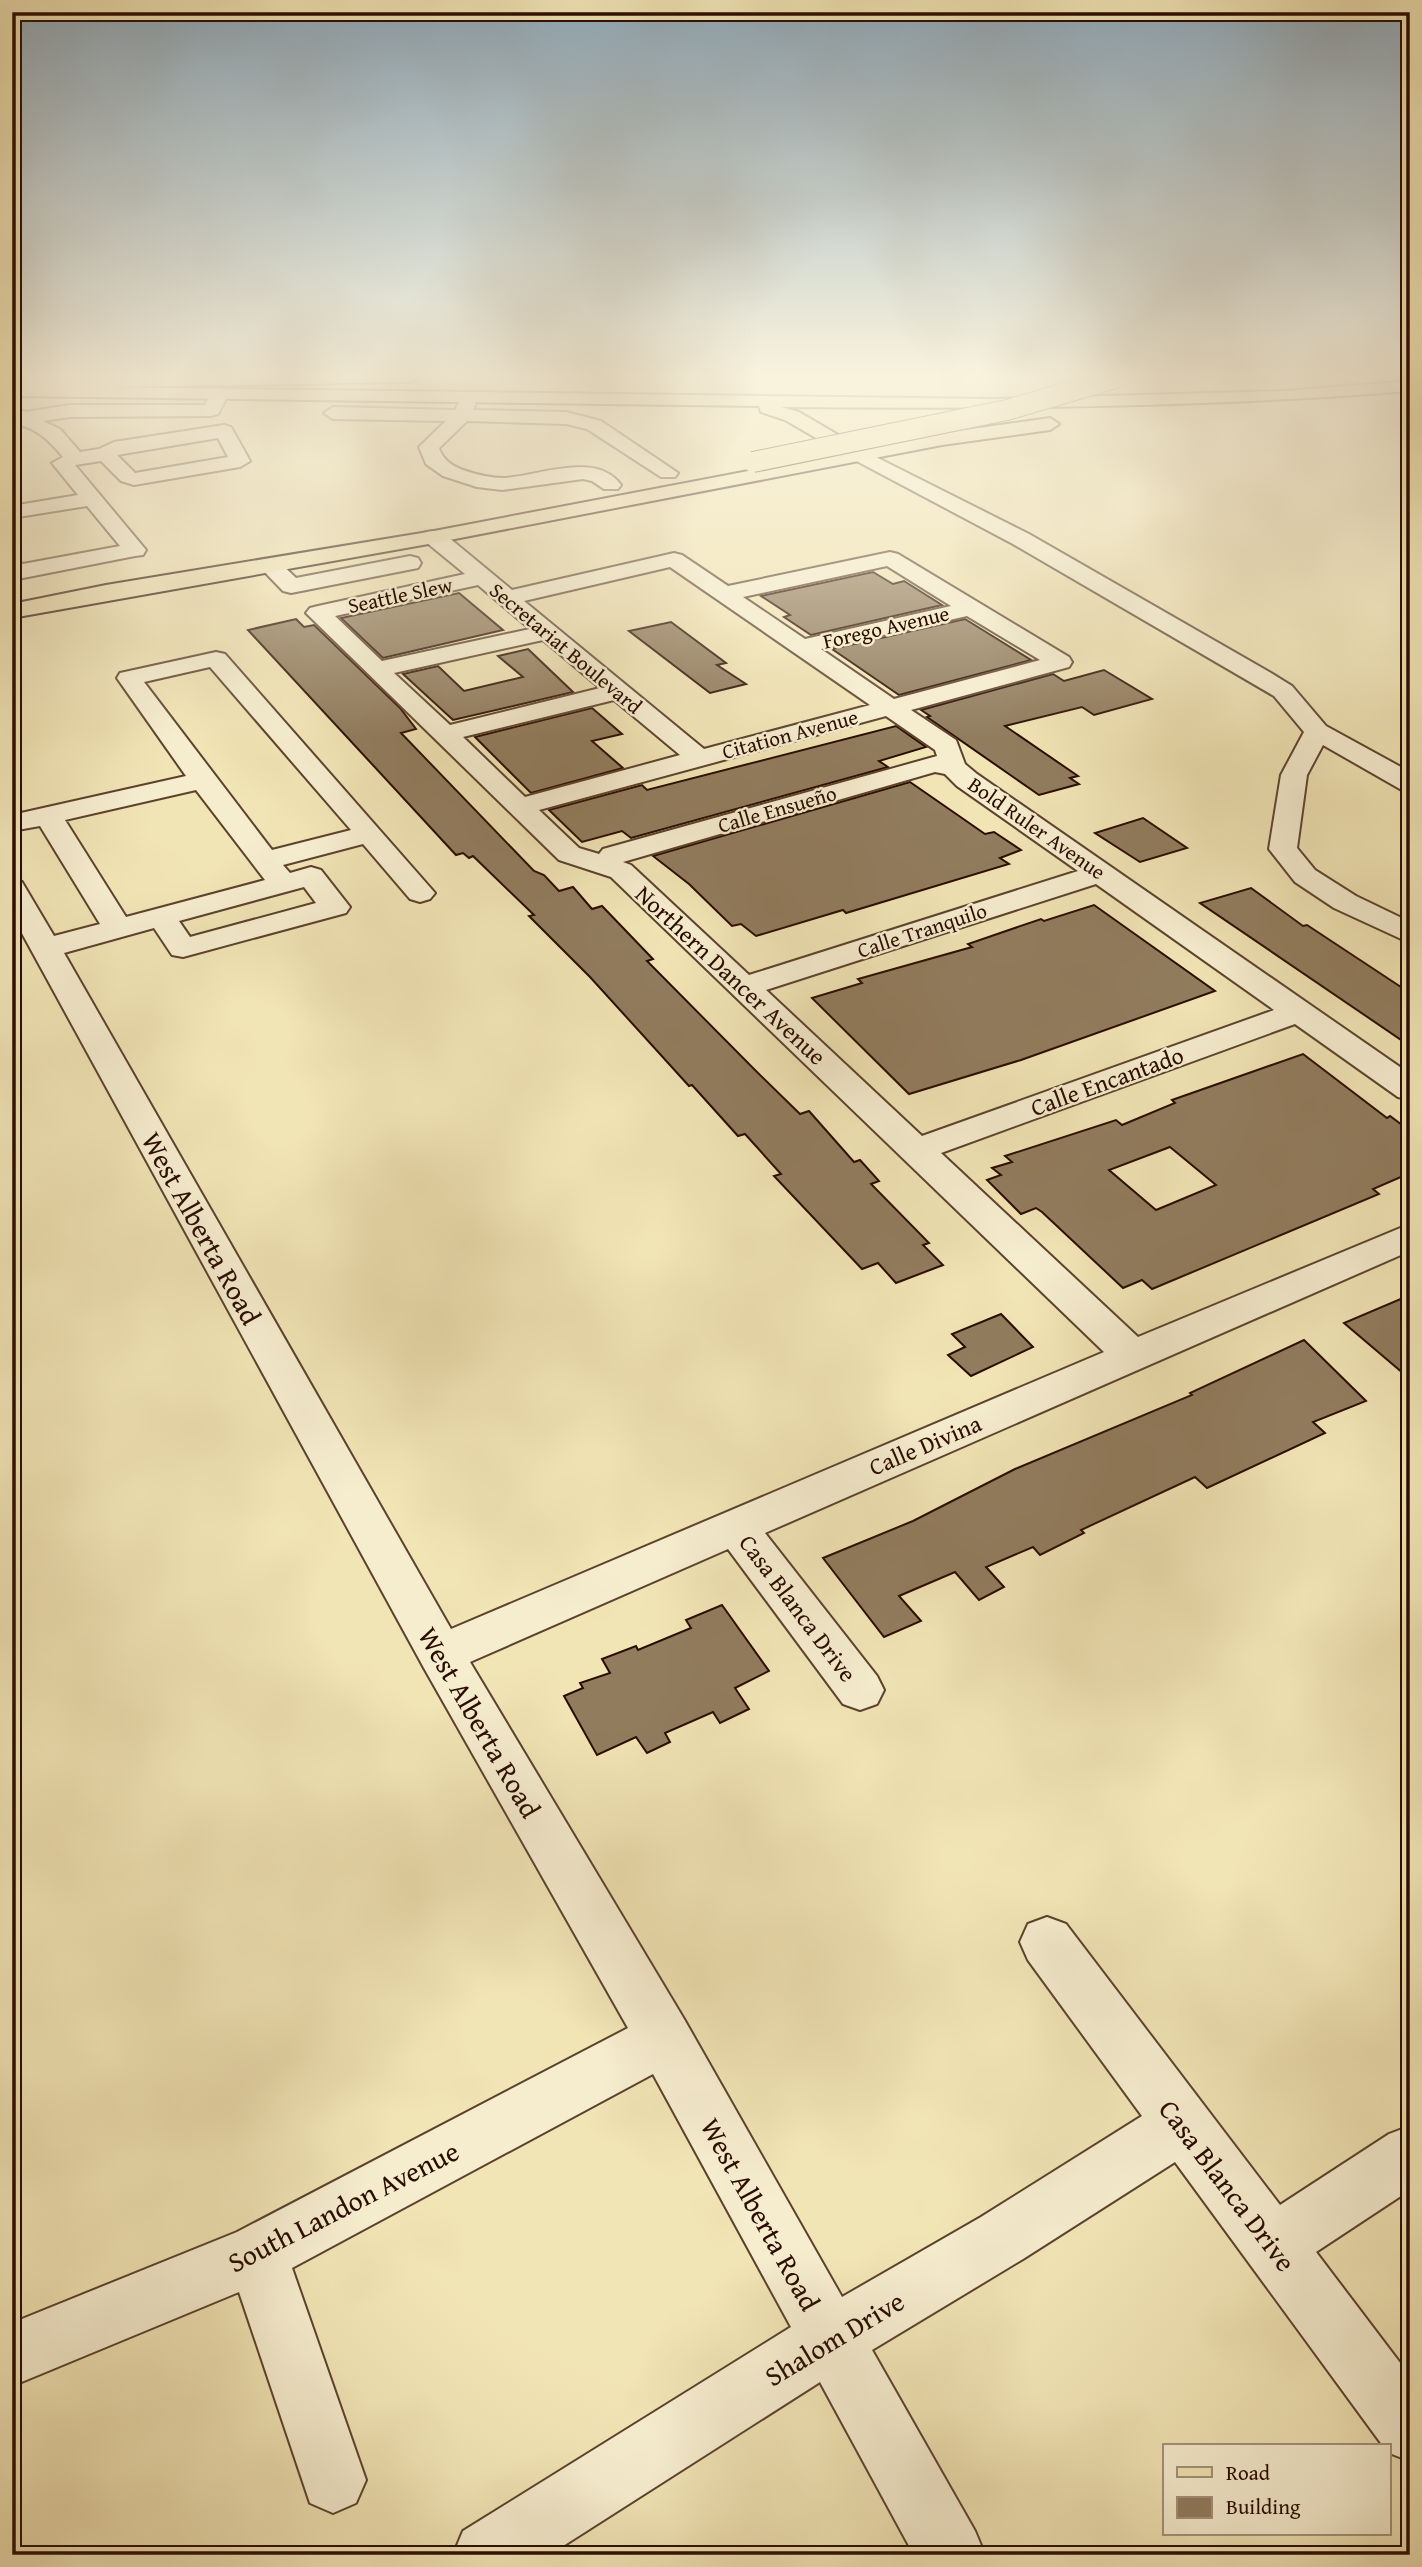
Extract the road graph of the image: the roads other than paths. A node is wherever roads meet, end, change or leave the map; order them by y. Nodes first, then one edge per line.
1 (552, 497) edge
2 (579, 497) edge
3 (639, 497) edge
4 (940, 497) edge
5 (93, 499) joint
6 (12, 512) edge
7 (434, 537) junction
8 (410, 563) dead end
9 (269, 565) junction
10 (14, 570) edge
11 (178, 577) junction
12 (482, 577) junction
13 (291, 586) junction
14 (267, 591) dead end
15 (723, 594) junction
16 (80, 598) junction
17 (507, 598) junction
18 (43, 605) junction
19 (971, 608) junction
20 (12, 611) edge
21 (318, 613) joint
22 (547, 632) junction
23 (801, 647) junction
24 (377, 669) junction
25 (618, 691) junction
26 (890, 708) junction
27 (1317, 731) junction
28 (445, 733) junction
29 (699, 758) junction
30 (953, 767) junction
31 (203, 780) junction
32 (1410, 783) edge
33 (521, 806) junction
34 (48, 816) junction
35 (12, 823) edge
36 (369, 834) junction
37 (607, 864) junction
38 (274, 872) junction
39 (1100, 873) junction
40 (12, 888) edge
41 (420, 893) dead end
42 (161, 917) junction
43 (118, 929) junction
44 (1410, 934) edge
45 (46, 948) junction
46 (744, 987) junction
47 (1298, 1012) junction
48 (1410, 1090) edge
49 (916, 1150) junction
50 (1410, 1236) edge
51 (1133, 1356) junction
52 (736, 1527) junction
53 (441, 1654) junction
54 (860, 1690) dead end
55 (1047, 1942) dead end
56 (664, 2038) junction
57 (1182, 2124) junction
58 (1410, 2155) edge
59 (1273, 2245) junction
60 (257, 2254) junction
61 (830, 2339) junction
62 (12, 2355) edge
63 (1410, 2429) edge
64 (332, 2480) dead end
65 (487, 2555) edge
66 (951, 2555) edge

1 - 11 main road
2 - 11 main road, bridge
3 - 7 main road
4 - 27 street
5 - 6 street
5 - 10 street
7 - 9 main road
7 - 12 street, Secretariat Boulevard
8 - 13 street
9 - 13 street
9 - 16 main road
10 - 18 street
11 - 16 main road
12 - 17 street, Secretariat Boulevard
12 - 21 street, Seattle Slew
13 - 14 street
15 - 17 street, Bold Ruler Avenue
15 - 19 street
15 - 23 street, Bold Ruler Avenue
16 - 18 main road
17 - 22 street, Secretariat Boulevard
18 - 20 main road
19 - 23 street, Forego Avenue
19 - 26 street, Citation Avenue
21 - 24 street, Northern Dancer Avenue
22 - 24 street
22 - 25 street, Secretariat Boulevard
23 - 26 street, Bold Ruler Avenue
24 - 28 street, Northern Dancer Avenue
25 - 28 street
25 - 29 street, Secretariat Boulevard
26 - 29 street, Citation Avenue
26 - 30 street, Bold Ruler Avenue
27 - 32 street
27 - 44 street
28 - 33 street, Northern Dancer Avenue
29 - 33 street, Citation Avenue
30 - 37 street, Calle Ensueño
30 - 39 street, Bold Ruler Avenue
31 - 34 street
31 - 36 street
31 - 38 street
33 - 37 street, Northern Dancer Avenue
34 - 35 street
34 - 43 street
36 - 38 street
36 - 41 street
37 - 46 street, Northern Dancer Avenue
38 - 42 street
38 - 42 street
39 - 46 street, Calle Tranquilo
39 - 47 street, Bold Ruler Avenue
40 - 45 street, West Alberta Road
42 - 43 street
43 - 45 street
45 - 53 street, West Alberta Road
46 - 49 street, Northern Dancer Avenue
47 - 48 street, Bold Ruler Avenue
47 - 49 street, Calle Encantado
49 - 51 street, Northern Dancer Avenue
50 - 51 street, Calle Divina
51 - 52 street, Calle Divina
52 - 53 street, Calle Divina
52 - 54 street, Casa Blanca Drive
53 - 56 street, West Alberta Road
55 - 57 street, Casa Blanca Drive
56 - 60 street, South Landon Avenue
56 - 61 street, West Alberta Road
57 - 59 street, Casa Blanca Drive
57 - 61 street, Shalom Drive
58 - 59 street
59 - 63 street, Casa Blanca Drive
60 - 62 street, South Landon Avenue
60 - 64 street
61 - 65 street, Shalom Drive
61 - 66 street, West Alberta Road

